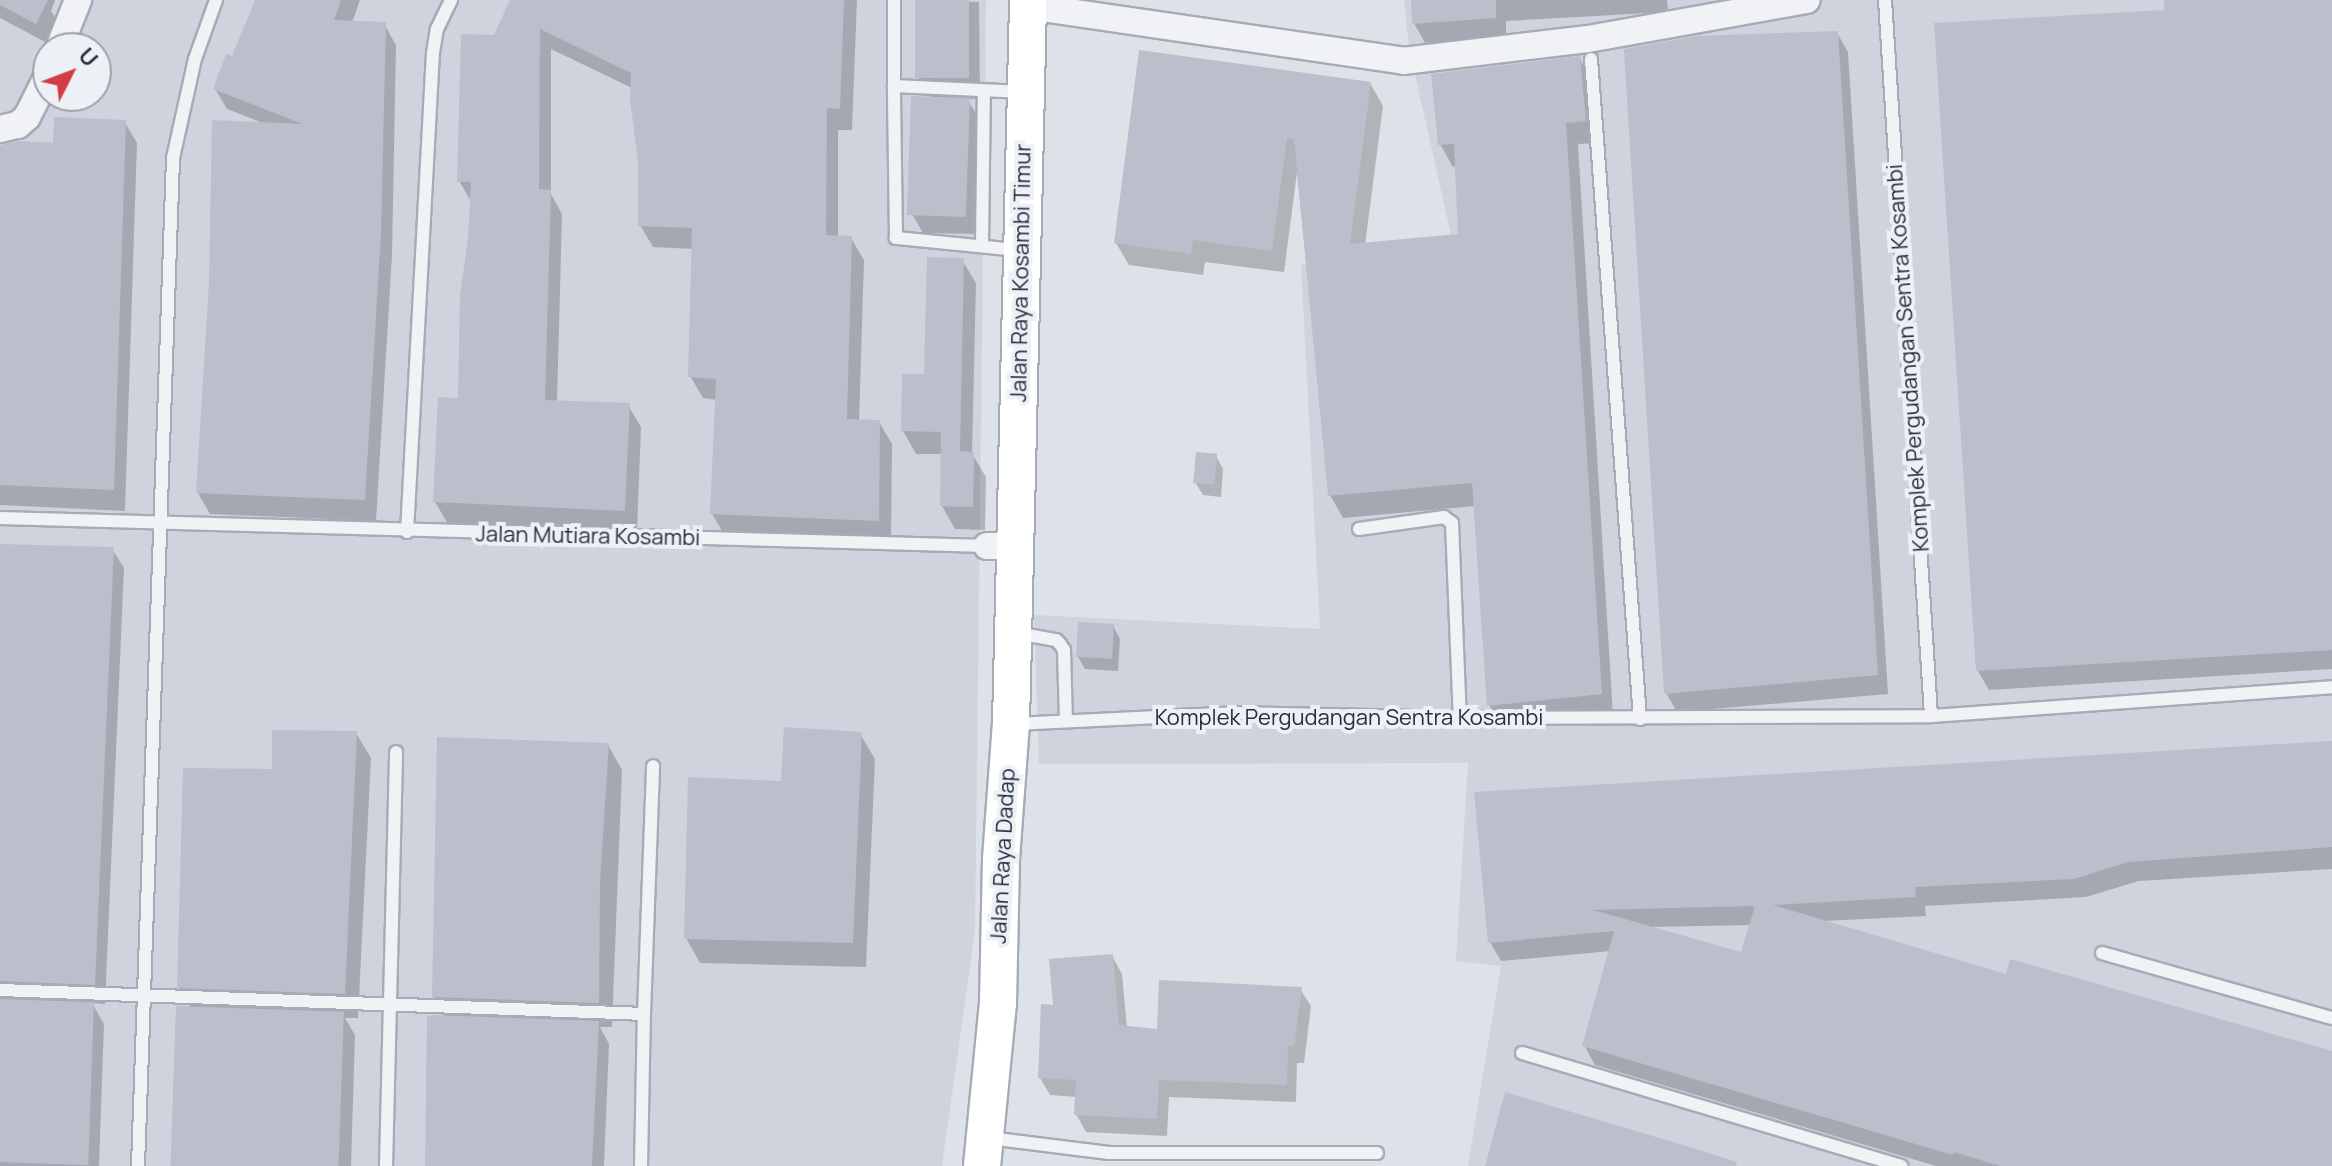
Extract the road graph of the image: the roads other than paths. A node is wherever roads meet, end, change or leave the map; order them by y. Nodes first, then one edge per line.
1 (78, 0) edge
2 (216, 0) edge
3 (451, 0) edge
4 (1807, 0) edge
5 (1885, 0) edge
6 (894, 1) edge
7 (1028, 3) edge
8 (65, 32) edge
9 (1591, 59) dead end
10 (894, 86) junction
11 (984, 91) junction
12 (1025, 93) junction
13 (32, 107) edge
14 (0, 129) edge
15 (982, 246) junction
16 (1020, 250) junction
17 (0, 518) edge
18 (162, 525) junction
19 (1359, 529) dead end
20 (407, 532) junction
21 (1001, 546) junction
22 (1013, 632) junction
23 (2332, 687) edge
24 (1931, 716) junction
25 (1460, 718) junction
26 (1640, 719) junction
27 (1066, 721) junction
28 (1011, 724) junction
29 (396, 752) dead end
30 (653, 766) dead end
31 (2102, 953) dead end
32 (0, 990) edge
33 (143, 994) junction
34 (390, 1003) junction
35 (644, 1014) junction
36 (2332, 1018) edge
37 (1522, 1053) dead end
38 (983, 1152) edge
39 (1377, 1153) dead end
40 (138, 1166) edge
41 (386, 1166) edge
42 (641, 1166) edge
43 (1902, 1166) edge

1 - 8 street
2 - 18 lane
3 - 20 lane
4 - 7 street
5 - 24 lane, Komplek Pergudangan Sentra Kosambi
6 - 10 lane
7 - 12 main road, Jalan Raya Kosambi Timur
9 - 26 lane
10 - 11 lane
10 - 15 lane
11 - 12 lane
11 - 15 lane
12 - 16 main road, Jalan Raya Kosambi Timur
13 - 14 street
15 - 16 lane
16 - 21 main road, Jalan Raya Kosambi Timur
17 - 18 lane, Jalan Mutiara Kosambi
18 - 20 lane, Jalan Mutiara Kosambi
18 - 33 lane
19 - 25 lane
20 - 21 lane, Jalan Mutiara Kosambi
21 - 22 main road, Jalan Raya Dadap
22 - 27 lane
22 - 28 main road, Jalan Raya Dadap
23 - 24 lane, Komplek Pergudangan Sentra Kosambi
24 - 26 lane, Komplek Pergudangan Sentra Kosambi
25 - 26 lane, Komplek Pergudangan Sentra Kosambi
25 - 27 lane, Komplek Pergudangan Sentra Kosambi
27 - 28 lane, Komplek Pergudangan Sentra Kosambi
28 - 38 main road, Jalan Raya Dadap
29 - 34 lane
30 - 35 lane
31 - 36 lane
32 - 33 lane
33 - 34 lane
33 - 40 lane
34 - 35 lane
34 - 41 lane
35 - 42 lane
37 - 43 lane
38 - 39 lane

